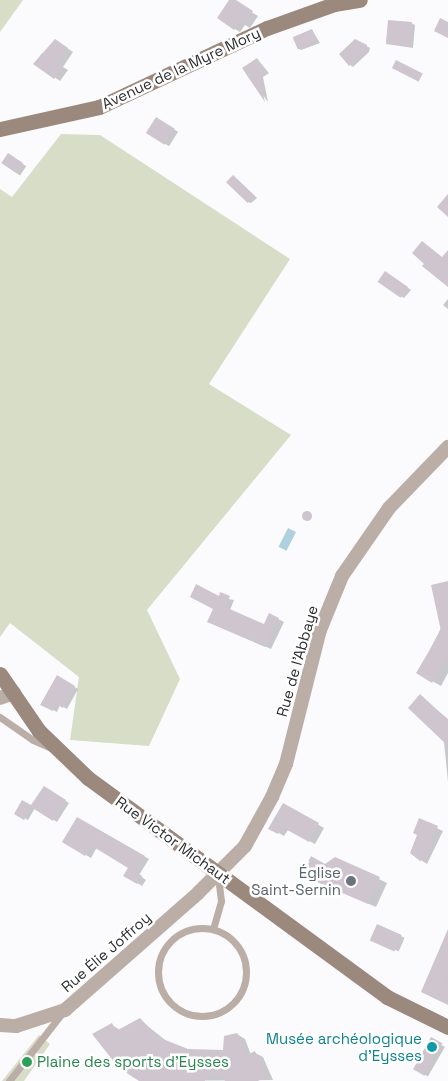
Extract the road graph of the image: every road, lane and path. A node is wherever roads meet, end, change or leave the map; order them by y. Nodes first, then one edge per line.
1 (360, 0) edge
2 (0, 129) edge
3 (448, 447) edge
4 (0, 674) edge
5 (7, 696) edge
6 (0, 717) edge
7 (56, 750) junction
8 (218, 873) junction
9 (213, 929) junction
10 (64, 1010) junction
11 (0, 1025) edge
12 (448, 1027) edge
13 (9, 1081) edge

1 - 2 street, Avenue de la Myre Mory
3 - 8 street, Rue de l'Abbaye
4 - 5 street, Rue Victor Michaut
5 - 7 street, Rue Victor Michaut
6 - 7 lane
7 - 8 street, Rue Victor Michaut
8 - 9 lane
8 - 10 street, Rue Élie Joffroy
8 - 12 street, Rue Victor Michaut
9 - 9 lane
10 - 11 street, Rue Élie Joffroy
10 - 13 lane

